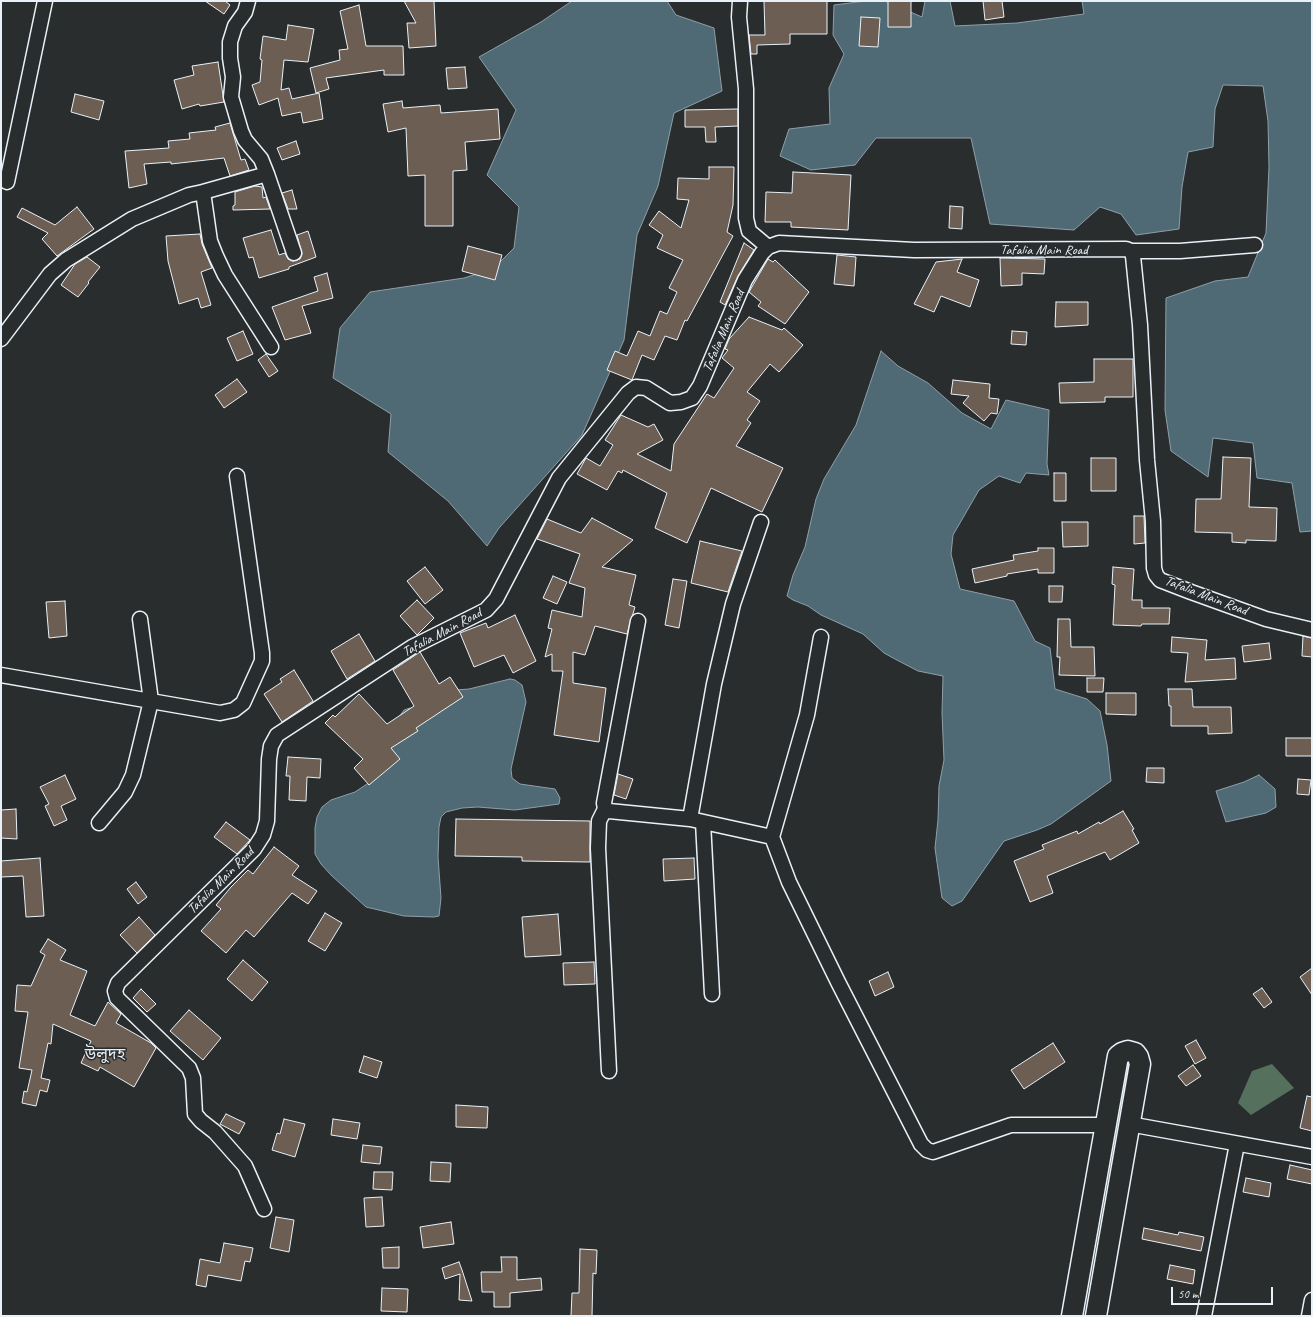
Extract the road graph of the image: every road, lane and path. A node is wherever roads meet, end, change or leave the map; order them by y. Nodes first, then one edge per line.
1 (45, 1) edge
2 (248, 1) edge
3 (740, 1) edge
4 (267, 174) junction
5 (6, 182) dead end
6 (203, 192) junction
7 (1255, 245) dead end
8 (768, 247) junction
9 (1131, 251) junction
10 (294, 253) dead end
11 (1, 339) edge
12 (271, 347) dead end
13 (237, 476) dead end
14 (761, 522) dead end
15 (140, 619) dead end
16 (638, 621) dead end
17 (1312, 630) edge
18 (821, 637) dead end
19 (1, 675) edge
20 (151, 701) junction
21 (605, 809) junction
22 (696, 821) junction
23 (100, 823) dead end
24 (772, 837) junction
25 (712, 994) dead end
26 (609, 1071) dead end
27 (1129, 1124) junction
28 (1105, 1125) junction
29 (1237, 1144) junction
30 (1312, 1157) edge
31 (264, 1209) dead end
32 (1312, 1300) edge
33 (1072, 1316) edge
34 (1096, 1316) edge
35 (1204, 1316) edge
36 (1309, 1316) edge

1 - 5 street
2 - 4 street
3 - 8 street
4 - 6 street
4 - 10 street
6 - 11 street
6 - 12 street
7 - 9 street
8 - 9 street, Tafalia Main Road
8 - 31 street, Tafalia Main Road
9 - 17 street, Tafalia Main Road
13 - 20 street
14 - 22 street
15 - 20 street
16 - 21 street
18 - 24 street
19 - 20 street
20 - 23 street
21 - 22 street
21 - 26 street
22 - 24 street
22 - 25 street
24 - 28 street
27 - 28 street
27 - 29 street
27 - 34 street
28 - 33 street
29 - 30 street
29 - 35 street
32 - 36 street

